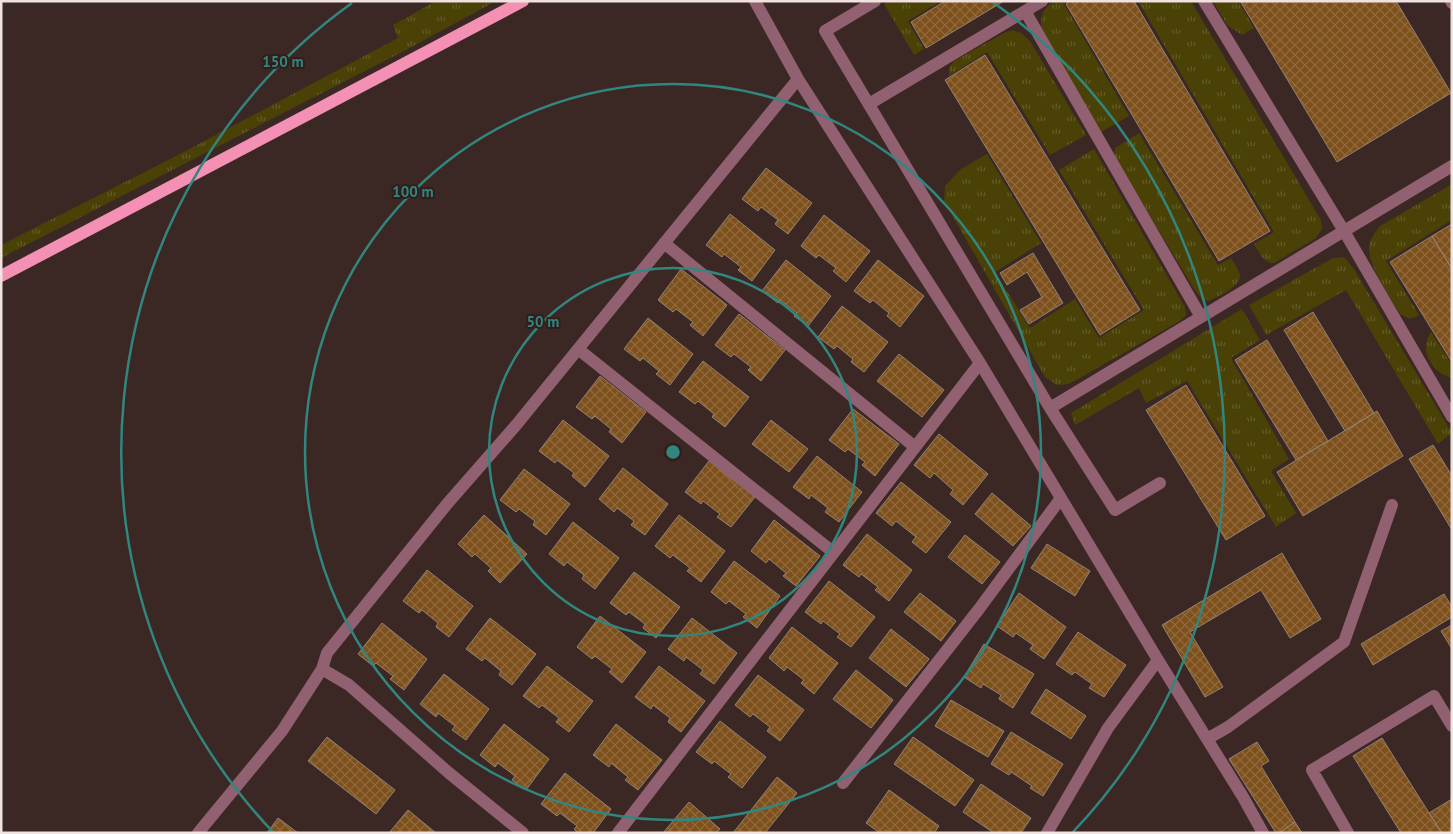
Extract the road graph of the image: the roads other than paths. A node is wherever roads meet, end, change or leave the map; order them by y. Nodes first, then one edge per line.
1 (523, 1) edge
2 (755, 1) edge
3 (875, 1) edge
4 (1042, 1) edge
5 (1204, 1) edge
6 (1025, 12) junction
7 (798, 79) junction
8 (869, 104) junction
9 (1452, 166) edge
10 (1344, 231) junction
11 (664, 243) junction
12 (1, 276) edge
13 (1201, 317) junction
14 (578, 349) junction
15 (980, 364) junction
16 (1050, 408) junction
17 (1452, 417) edge
18 (915, 447) junction
19 (1160, 483) dead end
20 (1061, 498) junction
21 (1392, 505) dead end
22 (833, 552) junction
23 (1158, 660) junction
24 (322, 669) junction
25 (1452, 726) edge
26 (1207, 738) junction
27 (843, 783) dead end
28 (198, 833) edge
29 (522, 833) edge
30 (618, 833) edge
31 (1047, 833) edge
32 (1263, 833) edge
33 (1348, 833) edge

1 - 12 main road
2 - 7 street
3 - 8 street
4 - 6 street
5 - 10 street
6 - 8 street
6 - 13 street
7 - 11 street
7 - 15 street
8 - 16 street
9 - 10 street
10 - 13 street
10 - 17 street
11 - 14 street
11 - 18 street
13 - 16 street
14 - 22 street
14 - 24 street
15 - 18 street
15 - 20 street
16 - 19 street
18 - 22 street
20 - 23 street
20 - 27 street
21 - 26 street
22 - 30 street
23 - 26 street
23 - 31 street
24 - 28 street
24 - 29 street
25 - 33 street
26 - 32 street

